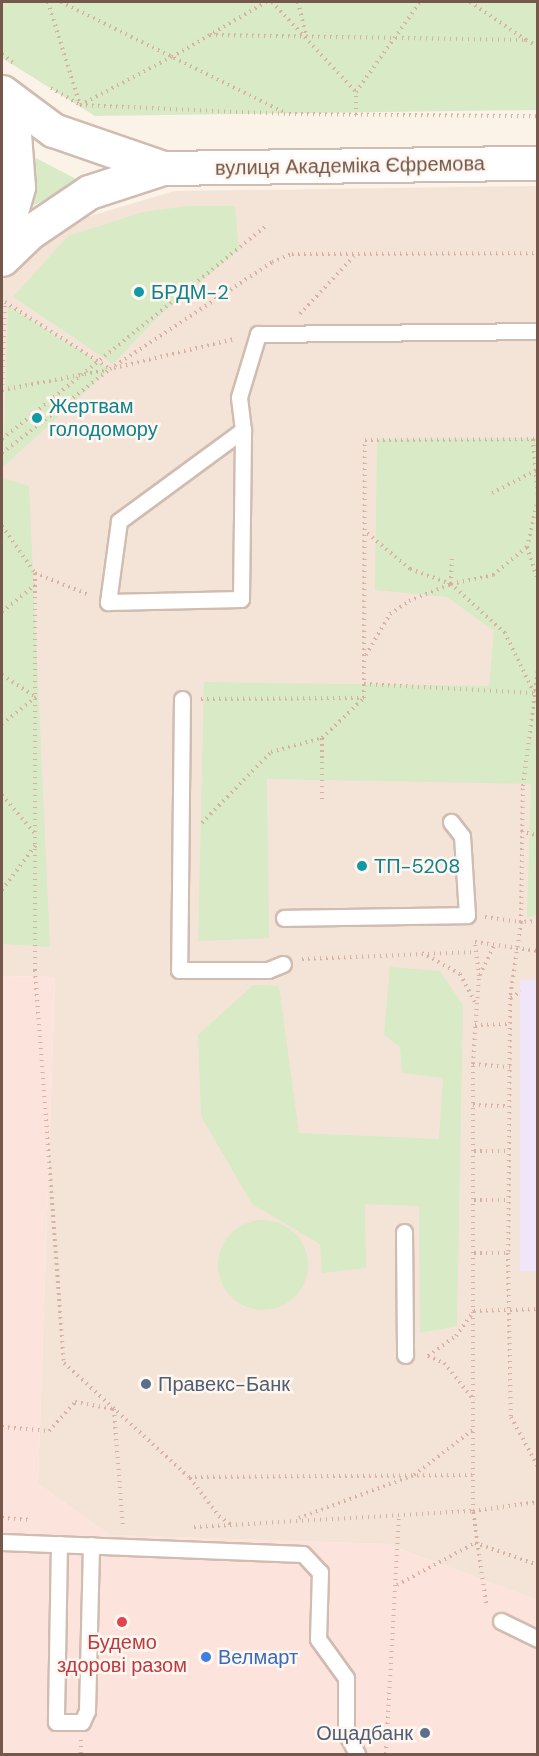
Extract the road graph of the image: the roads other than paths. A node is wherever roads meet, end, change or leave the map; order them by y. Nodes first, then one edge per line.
1 (12, 81) edge
2 (2, 106) edge
3 (537, 163) edge
4 (163, 168) junction
5 (2, 243) edge
6 (2, 259) edge
7 (537, 330) edge
8 (243, 430) junction
9 (182, 699) road end
10 (452, 822) dead end
11 (284, 918) dead end
12 (283, 964) road end
13 (404, 1232) dead end
14 (405, 1355) road end
15 (2, 1542) edge
16 (59, 1544) junction
17 (91, 1545) junction
18 (501, 1621) dead end
19 (537, 1639) edge
20 (357, 1755) edge

1 - 4 main road, вулиця Академіка Єфремова
2 - 5 main road
3 - 4 main road, вулиця Академіка Єфремова
4 - 6 main road, вулиця Академіка Єфремова
7 - 8 lane
8 - 8 lane
9 - 12 lane
10 - 11 lane
13 - 14 lane
15 - 16 lane
16 - 17 lane
16 - 17 lane
17 - 20 lane
18 - 19 lane

